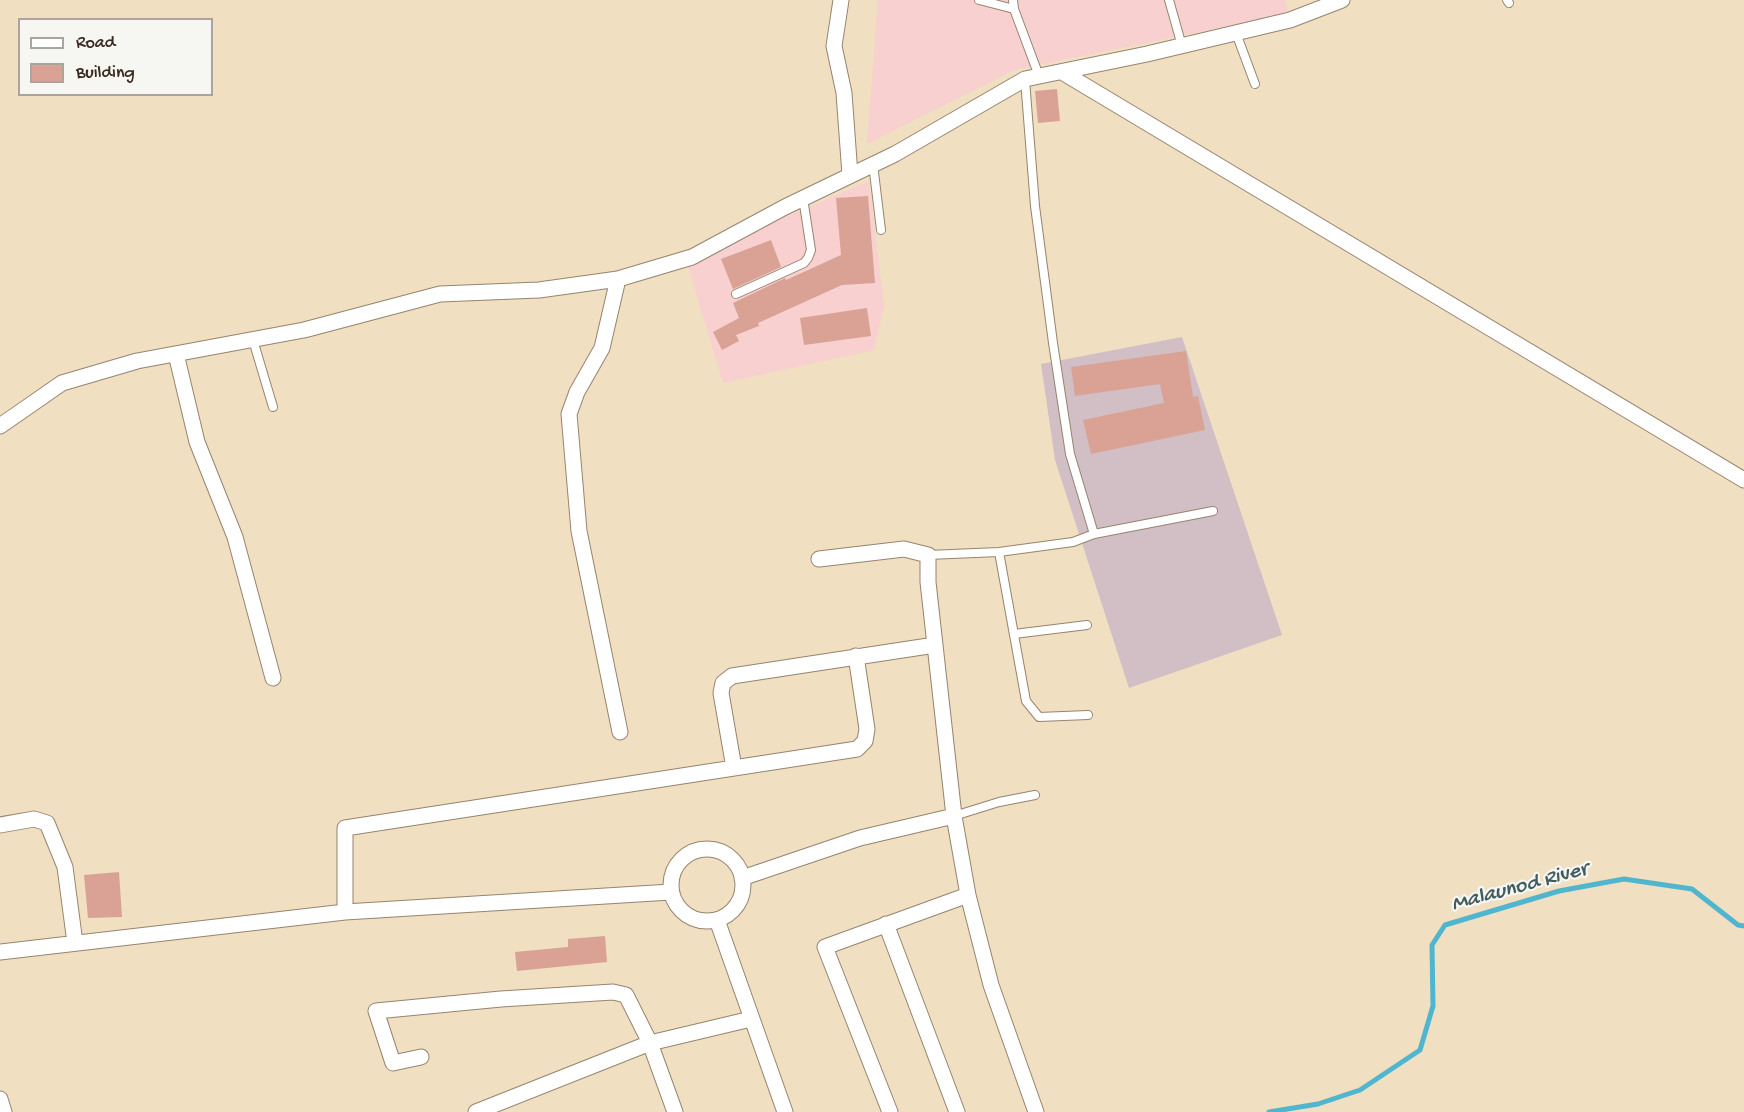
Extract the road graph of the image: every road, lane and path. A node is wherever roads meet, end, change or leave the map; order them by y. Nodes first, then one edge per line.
1 (841, 0) edge
2 (979, 0) edge
3 (1170, 0) edge
4 (1342, 0) edge
5 (1013, 4) edge
6 (1236, 33) junction
7 (1182, 46) junction
8 (1062, 72) junction
9 (1032, 78) junction
10 (1255, 84) dead end
11 (873, 164) junction
12 (850, 176) junction
13 (803, 198) junction
14 (881, 230) dead end
15 (618, 279) junction
16 (736, 294) dead end
17 (253, 340) junction
18 (176, 354) junction
19 (273, 407) dead end
20 (0, 426) edge
21 (1744, 480) edge
22 (1213, 511) dead end
23 (1094, 534) junction
24 (999, 552) junction
25 (928, 555) junction
26 (819, 559) dead end
27 (1087, 625) dead end
28 (1014, 634) junction
29 (935, 645) junction
30 (856, 656) junction
31 (273, 678) dead end
32 (1088, 715) dead end
33 (620, 732) dead end
34 (734, 768) junction
35 (1035, 795) dead end
36 (954, 816) junction
37 (0, 825) edge
38 (742, 878) junction
39 (671, 892) junction
40 (968, 895) junction
41 (345, 912) junction
42 (717, 920) junction
43 (886, 924) junction
44 (75, 944) junction
45 (0, 952) edge
46 (751, 1019) junction
47 (650, 1043) junction
48 (421, 1057) dead end
49 (0, 1100) edge
50 (4, 1112) edge
51 (476, 1112) edge
52 (675, 1112) edge
53 (785, 1112) edge
54 (890, 1112) edge
55 (957, 1112) edge
56 (1036, 1112) edge

1 - 12 street
2 - 5 lane
3 - 7 lane
4 - 6 street
5 - 9 lane
6 - 7 street
6 - 10 lane
7 - 8 street
8 - 9 street
8 - 21 street
9 - 11 street
9 - 23 lane
11 - 12 street
11 - 14 lane
12 - 13 street
13 - 15 street
13 - 16 lane
15 - 17 street
15 - 33 street
17 - 18 street
17 - 19 lane
18 - 20 street
18 - 31 street
22 - 23 lane
23 - 24 lane
24 - 25 lane
24 - 28 lane
25 - 26 street
25 - 29 street
27 - 28 lane
28 - 32 lane
29 - 30 street
29 - 36 street
30 - 34 street
30 - 34 street
34 - 41 street
35 - 36 lane
36 - 38 street
36 - 40 street
37 - 44 street
38 - 39 street
38 - 42 street
39 - 41 street
39 - 42 street
40 - 43 street
40 - 56 street
41 - 44 street
42 - 46 street
43 - 54 street
43 - 55 street
44 - 45 street
46 - 47 street
46 - 53 street
47 - 48 street
47 - 51 street
47 - 52 street
49 - 50 street

